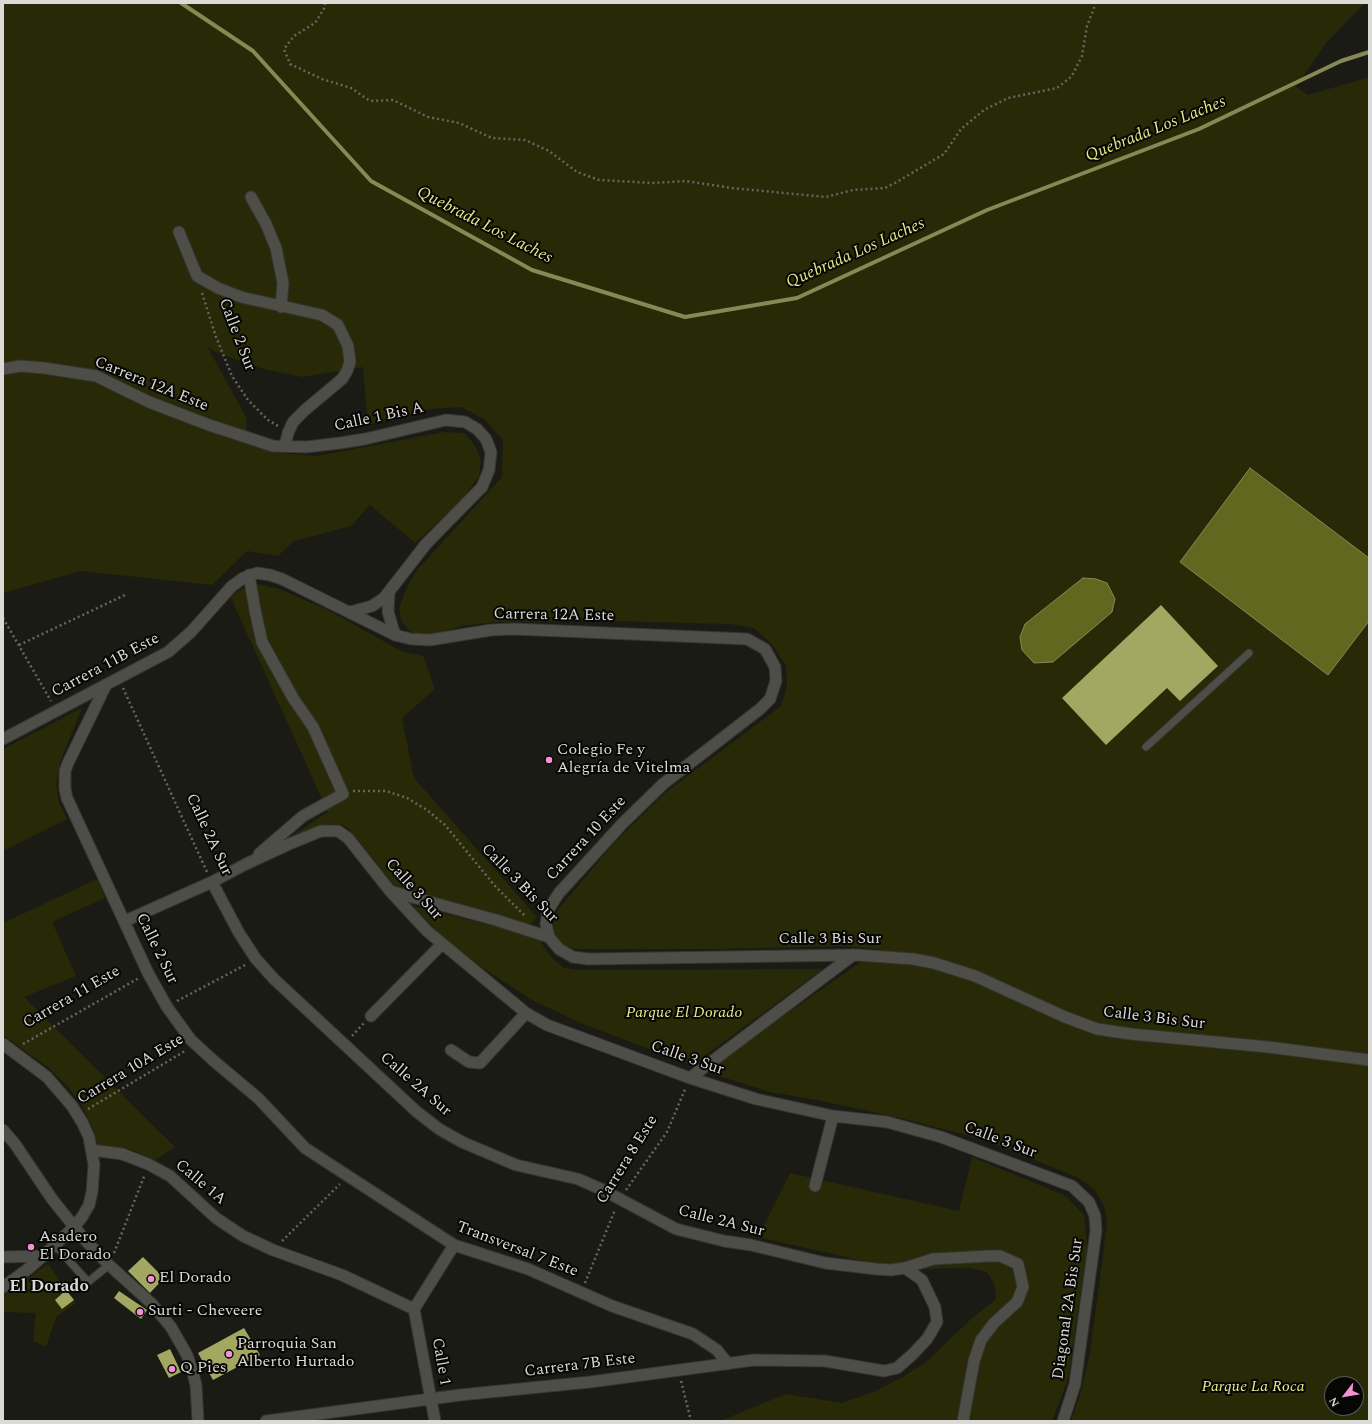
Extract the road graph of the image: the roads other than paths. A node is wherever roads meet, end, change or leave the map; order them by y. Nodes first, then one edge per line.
1 (251, 197) dead end
2 (179, 232) dead end
3 (281, 307) junction
4 (3, 368) edge
5 (285, 446) junction
6 (249, 575) junction
7 (389, 593) junction
8 (350, 612) junction
9 (395, 634) junction
10 (1248, 653) dead end
11 (776, 680) joint
12 (106, 685) junction
13 (3, 739) edge
14 (1146, 747) dead end
15 (246, 864) junction
16 (212, 882) junction
17 (390, 891) junction
18 (125, 921) junction
19 (549, 937) junction
20 (442, 944) junction
21 (853, 955) junction
22 (526, 1013) junction
23 (372, 1016) road end
24 (8, 1047) edge
25 (452, 1050) dead end
26 (1369, 1060) edge
27 (690, 1078) junction
28 (833, 1116) junction
29 (3, 1130) edge
30 (92, 1150) junction
31 (344, 1174) joint
32 (815, 1186) dead end
33 (1089, 1202) joint
34 (74, 1227) junction
35 (55, 1245) junction
36 (454, 1245) junction
37 (43, 1256) junction
38 (3, 1257) edge
39 (109, 1265) junction
40 (905, 1268) junction
41 (3, 1287) edge
42 (414, 1309) junction
43 (728, 1364) junction
44 (430, 1399) junction
45 (198, 1421) edge
46 (266, 1421) edge
47 (435, 1421) edge
48 (963, 1421) edge
49 (1063, 1421) edge

1 - 3 street
2 - 3 street
3 - 5 street
4 - 5 street, Carrera 12A Este
5 - 7 street, Calle 1 Bis A
6 - 8 street, Carrera 12A Este
6 - 12 street, Carrera 11B Este
6 - 15 street
7 - 8 street
7 - 9 street
8 - 9 street, Carrera 12A Este
9 - 11 street, Carrera 12A Este
10 - 14 lane
11 - 19 street, Carrera 10 Este
12 - 13 street, Carrera 11B Este
12 - 18 street, Calle 2 Sur
15 - 16 street
15 - 17 street, Calle 3 Sur
16 - 18 street
16 - 40 street, Calle 2A Sur
17 - 19 street
17 - 20 street, Calle 3 Sur
18 - 31 street, Calle 2 Sur
19 - 21 street, Calle 3 Bis Sur
20 - 22 street, Calle 3 Sur
20 - 23 street
21 - 26 street, Calle 3 Bis Sur
21 - 27 street
22 - 25 street
22 - 27 street, Calle 3 Sur
24 - 30 street
27 - 28 street, Calle 3 Sur
28 - 32 street
28 - 33 street, Calle 3 Sur
29 - 34 street
30 - 34 street
30 - 42 street, Calle 1A
31 - 36 street, Transversal 7 Este
33 - 49 street, Diagonal 2A Bis Sur
34 - 35 street
34 - 39 street
35 - 37 street
35 - 39 lane
36 - 42 street
36 - 43 street, Transversal 7 Este
37 - 38 street
37 - 41 street
39 - 45 street
40 - 43 street, Carrera 7B Este
40 - 48 street, Calle 2A Sur
42 - 44 street, Calle 1
43 - 44 street, Carrera 7B Este
44 - 46 street, Carrera 7B Este
44 - 47 street, Calle 1

